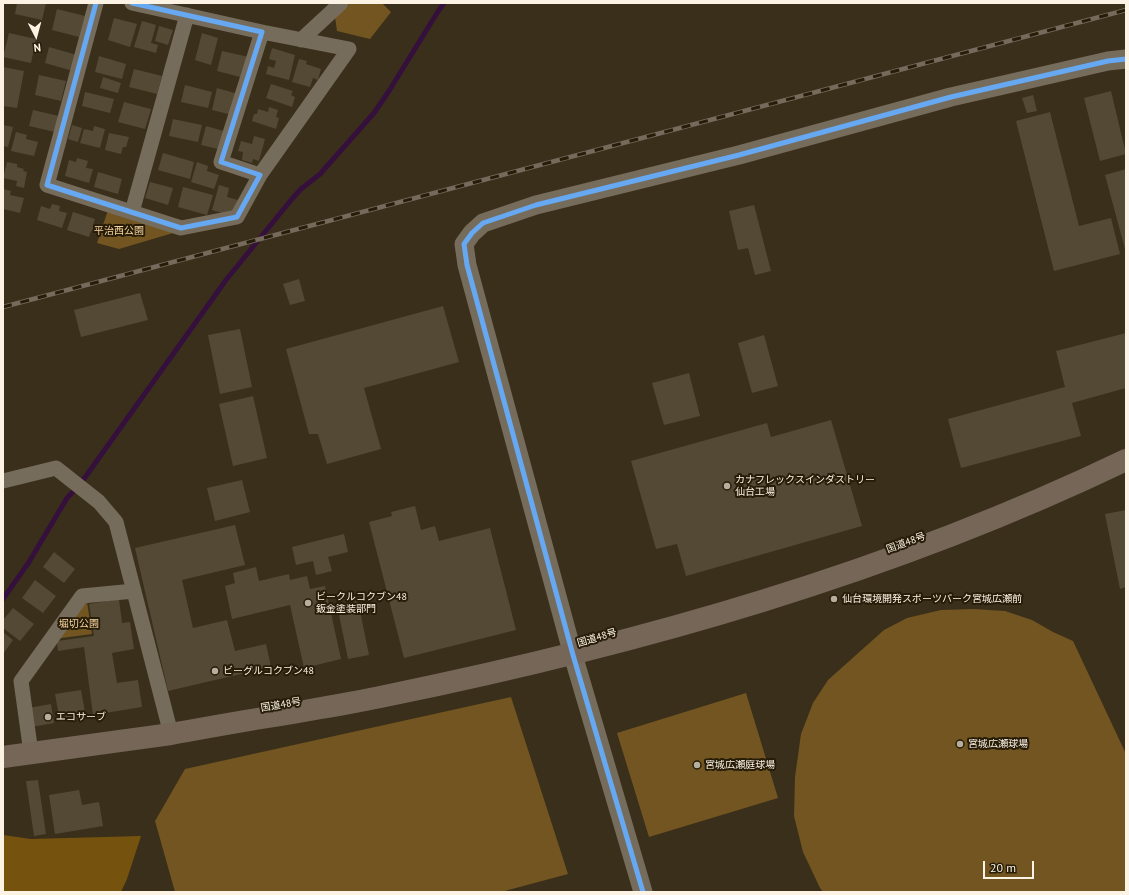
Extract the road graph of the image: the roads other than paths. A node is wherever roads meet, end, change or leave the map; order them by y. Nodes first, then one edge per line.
1 (96, 3) edge
2 (132, 3) edge
3 (341, 3) edge
4 (187, 15) junction
5 (262, 32) junction
6 (300, 40) junction
7 (1126, 59) edge
8 (260, 175) junction
9 (132, 212) junction
10 (1126, 460) edge
11 (3, 481) edge
12 (134, 591) junction
13 (573, 655) junction
14 (171, 734) junction
15 (31, 753) junction
16 (3, 757) edge
17 (643, 892) edge

1 - 9 street
2 - 4 street
3 - 6 street
4 - 5 street
4 - 9 street
5 - 6 street
5 - 8 street
6 - 8 street
7 - 13 street
8 - 9 street
10 - 13 highway, 国道48号
11 - 12 street
12 - 14 street
12 - 15 street
13 - 14 highway, 国道48号
13 - 17 street
14 - 15 highway, 国道48号
15 - 16 highway, 国道48号

